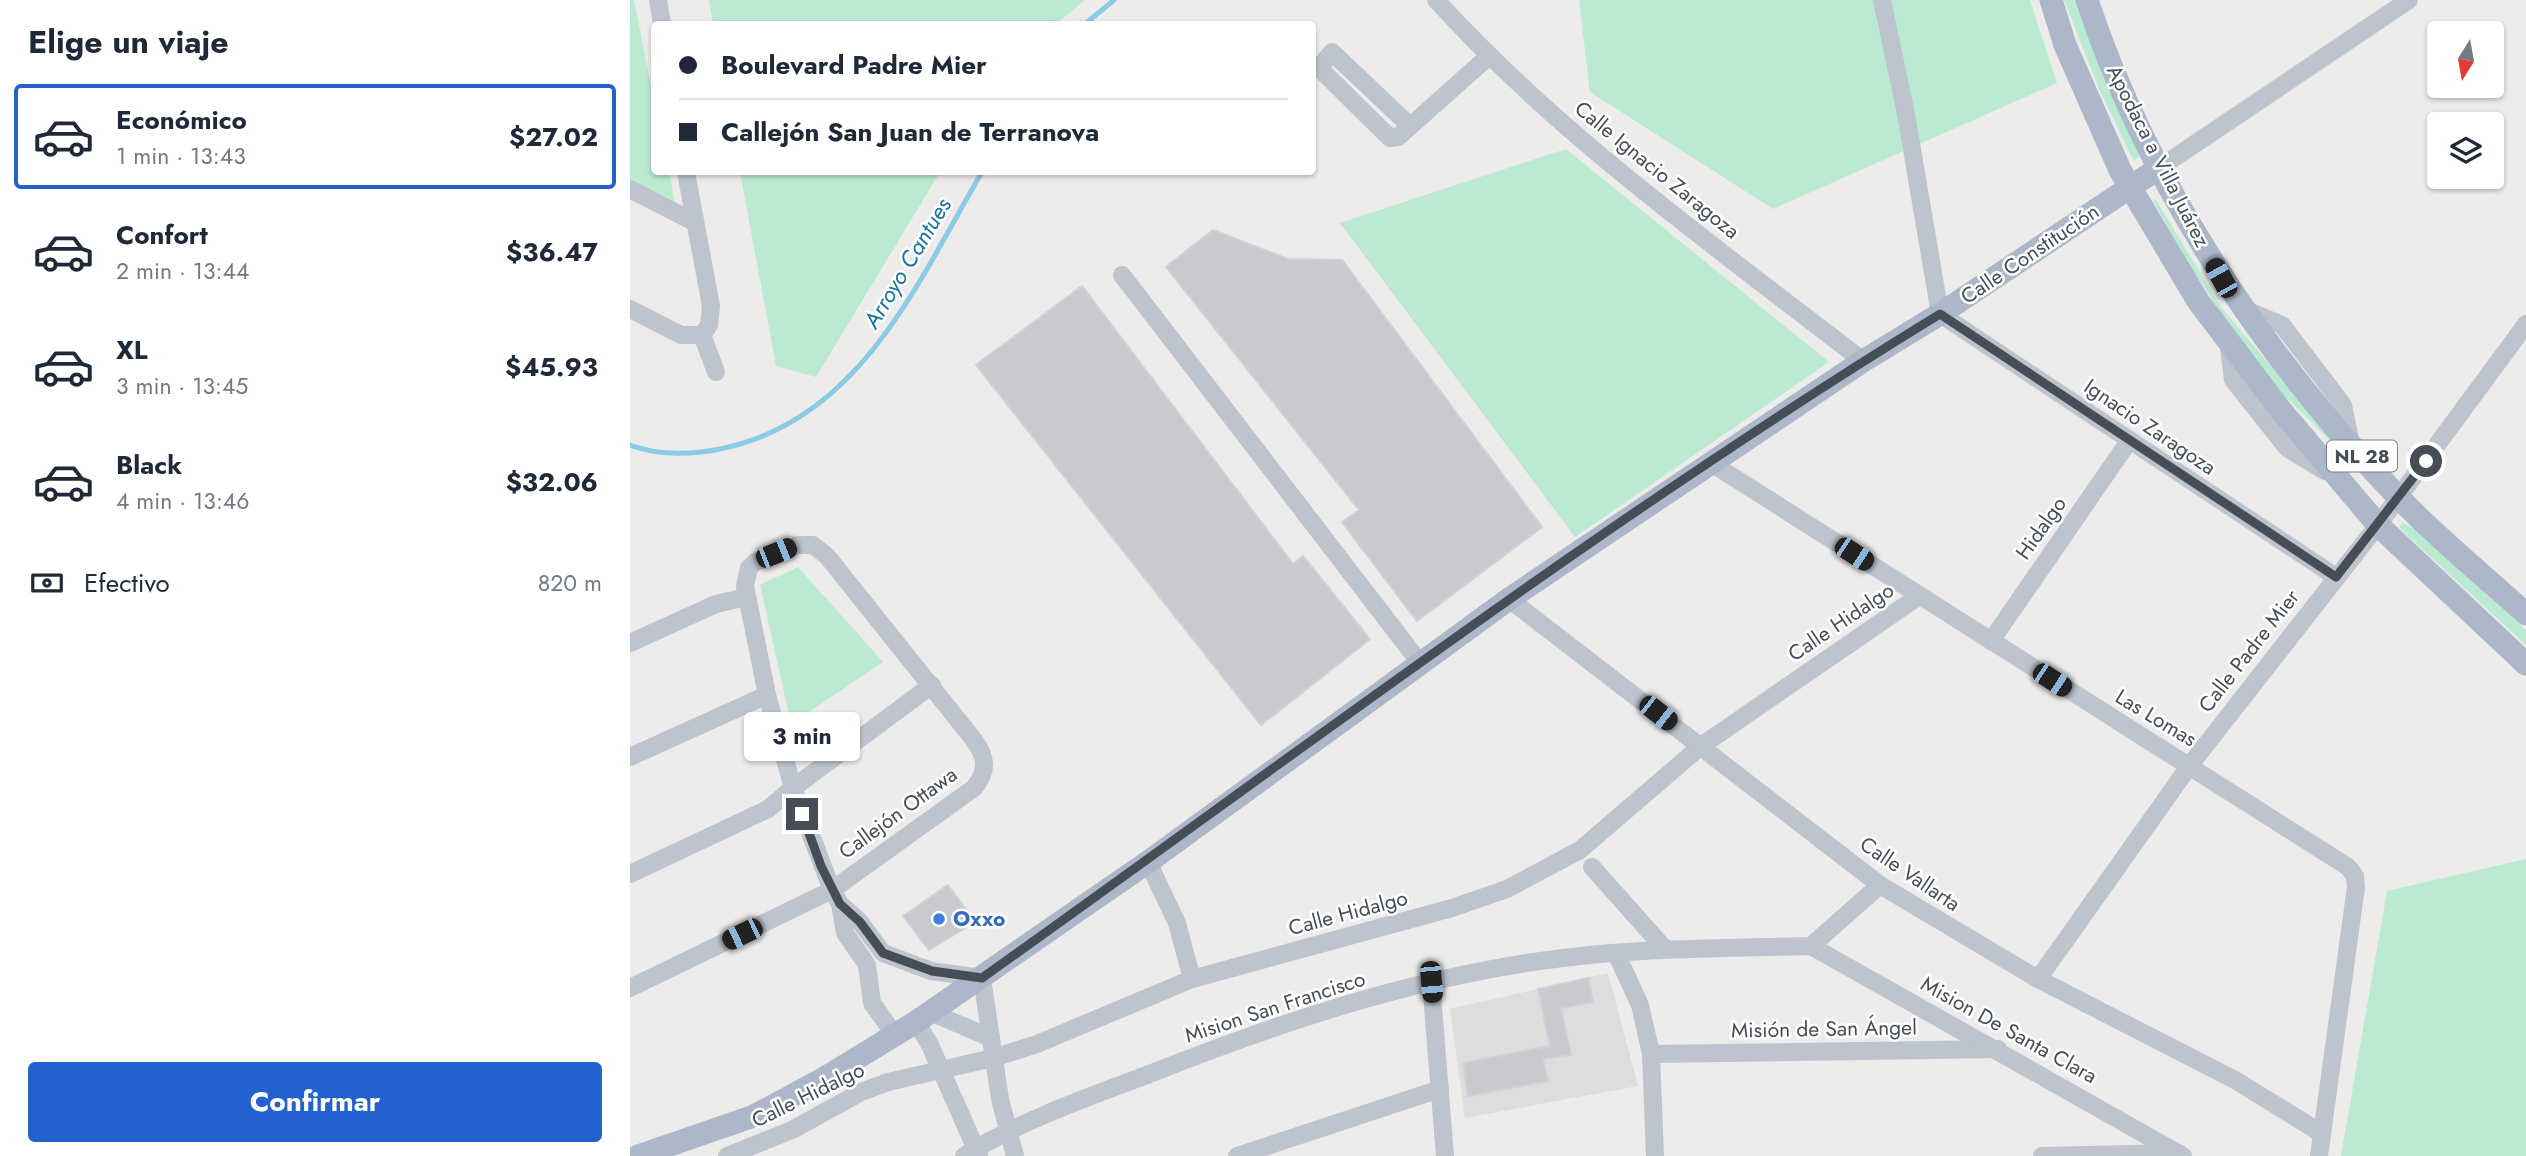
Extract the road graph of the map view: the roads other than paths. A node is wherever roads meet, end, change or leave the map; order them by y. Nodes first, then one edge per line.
1 (658, 0) edge
2 (1436, 0) edge
3 (1882, 0) edge
4 (2051, 0) edge
5 (2087, 0) edge
6 (2409, 0) edge
7 (662, 21) edge
8 (1488, 57) junction
9 (1410, 126) junction
10 (2159, 168) junction
11 (686, 175) edge
12 (2131, 187) junction
13 (630, 189) edge
14 (694, 222) junction
15 (1122, 275) dead end
16 (630, 309) edge
17 (1940, 314) junction
18 (2526, 324) edge
19 (702, 335) junction
20 (1863, 361) junction
21 (716, 372) dead end
22 (2129, 441) junction
23 (1711, 463) junction
24 (2399, 498) junction
25 (2378, 525) junction
26 (2336, 577) junction
27 (1919, 596) junction
28 (746, 597) junction
29 (1509, 599) junction
30 (2526, 614) edge
31 (1991, 641) junction
32 (630, 643) edge
33 (1420, 663) junction
34 (2526, 664) edge
35 (932, 685) junction
36 (767, 695) junction
37 (1701, 746) junction
38 (630, 757) edge
39 (2190, 765) junction
40 (793, 788) junction
41 (1147, 862) junction
42 (1592, 867) dead end
43 (630, 874) edge
44 (1880, 885) junction
45 (836, 897) junction
46 (1811, 946) junction
47 (1665, 949) junction
48 (883, 953) junction
49 (1616, 953) junction
50 (867, 965) junction
51 (982, 978) junction
52 (1192, 979) junction
53 (2038, 979) junction
54 (1431, 982) junction
55 (630, 989) edge
56 (923, 1017) junction
57 (894, 1034) junction
58 (991, 1038) junction
59 (1998, 1049) junction
60 (1651, 1054) junction
61 (993, 1058) junction
62 (941, 1069) junction
63 (1440, 1089) junction
64 (1008, 1133) junction
65 (2321, 1133) junction
66 (973, 1154) edge
67 (2181, 1155) edge
68 (638, 1156) edge
69 (727, 1156) edge
70 (1015, 1156) edge
71 (1237, 1156) edge
72 (1445, 1156) edge
73 (1655, 1156) edge
74 (2042, 1156) edge
75 (2319, 1156) edge

1 - 7 street
2 - 8 street, Calle Ignacio Zaragoza
3 - 17 street
4 - 12 main road, Apodaca a Villa Juárez / NL 28
5 - 10 main road, Apodaca a Villa Juárez / NL 28
6 - 10 street, Calle Constitución
8 - 9 street
8 - 20 street, Calle Ignacio Zaragoza
9 - 9 street
10 - 12 main road, Calle Constitución
10 - 24 main road, Apodaca a Villa Juárez / NL 28
11 - 14 street
12 - 17 main road, Calle Constitución
12 - 25 main road, Apodaca a Villa Juárez / NL 28
13 - 14 street
14 - 19 street
15 - 33 street
16 - 19 street
17 - 20 main road, Calle Constitución
17 - 22 street, Ignacio Zaragoza
18 - 24 street, Calle Padre Mier
19 - 21 street
20 - 23 main road, Calle Constitución
22 - 26 street, Ignacio Zaragoza
22 - 31 street, Hidalgo
23 - 27 street, Las Lomas
23 - 29 main road, Calle Constitución
24 - 25 street, Calle Padre Mier
24 - 30 main road, Apodaca a Villa Juárez / NL 28
25 - 26 street, Calle Padre Mier
25 - 34 main road, Apodaca a Villa Juárez / NL 28
26 - 39 street, Calle Padre Mier
27 - 31 street, Las Lomas
27 - 37 street, Calle Hidalgo
28 - 32 street
28 - 35 street, Callejón Ottawa
28 - 36 street
29 - 33 main road, Calle Constitución
29 - 37 street, Calle Vallarta
31 - 39 street, Las Lomas
33 - 41 main road, Calle Constitución
35 - 40 street
35 - 45 street, Callejón Ottawa
36 - 38 street
36 - 40 street
37 - 44 street, Calle Vallarta
37 - 52 street, Calle Hidalgo
39 - 53 street, Calle Padre Mier
39 - 65 street, Las Lomas
40 - 43 street
40 - 45 street
41 - 51 main road, Calle Constitución
41 - 52 street
42 - 47 street
44 - 46 street
44 - 53 street, Calle Vallarta
45 - 48 street
45 - 50 street
45 - 55 street, Callejón Ottawa
46 - 47 street, Mision San Francisco
46 - 59 street, Mision De Santa Clara
47 - 49 street, Mision San Francisco
48 - 50 street
48 - 51 street
49 - 54 street, Mision San Francisco
49 - 60 street
50 - 57 street
51 - 56 main road, Calle Constitución
51 - 58 street
52 - 61 street, Calle Hidalgo
53 - 65 street, Calle Vallarta
54 - 63 street
54 - 64 street, Mision San Francisco
56 - 57 main road, Calle Constitución
56 - 58 street
56 - 62 street
57 - 68 main road, Calle Constitución
58 - 61 street
59 - 60 street, Misión de San Ángel
59 - 67 street, Mision De Santa Clara
60 - 73 street
61 - 62 street, Calle Hidalgo
61 - 64 street
62 - 66 street
62 - 69 street, Calle Hidalgo
63 - 71 street
63 - 72 street
64 - 66 street, Mision San Francisco
64 - 70 street
65 - 75 street
67 - 74 street

